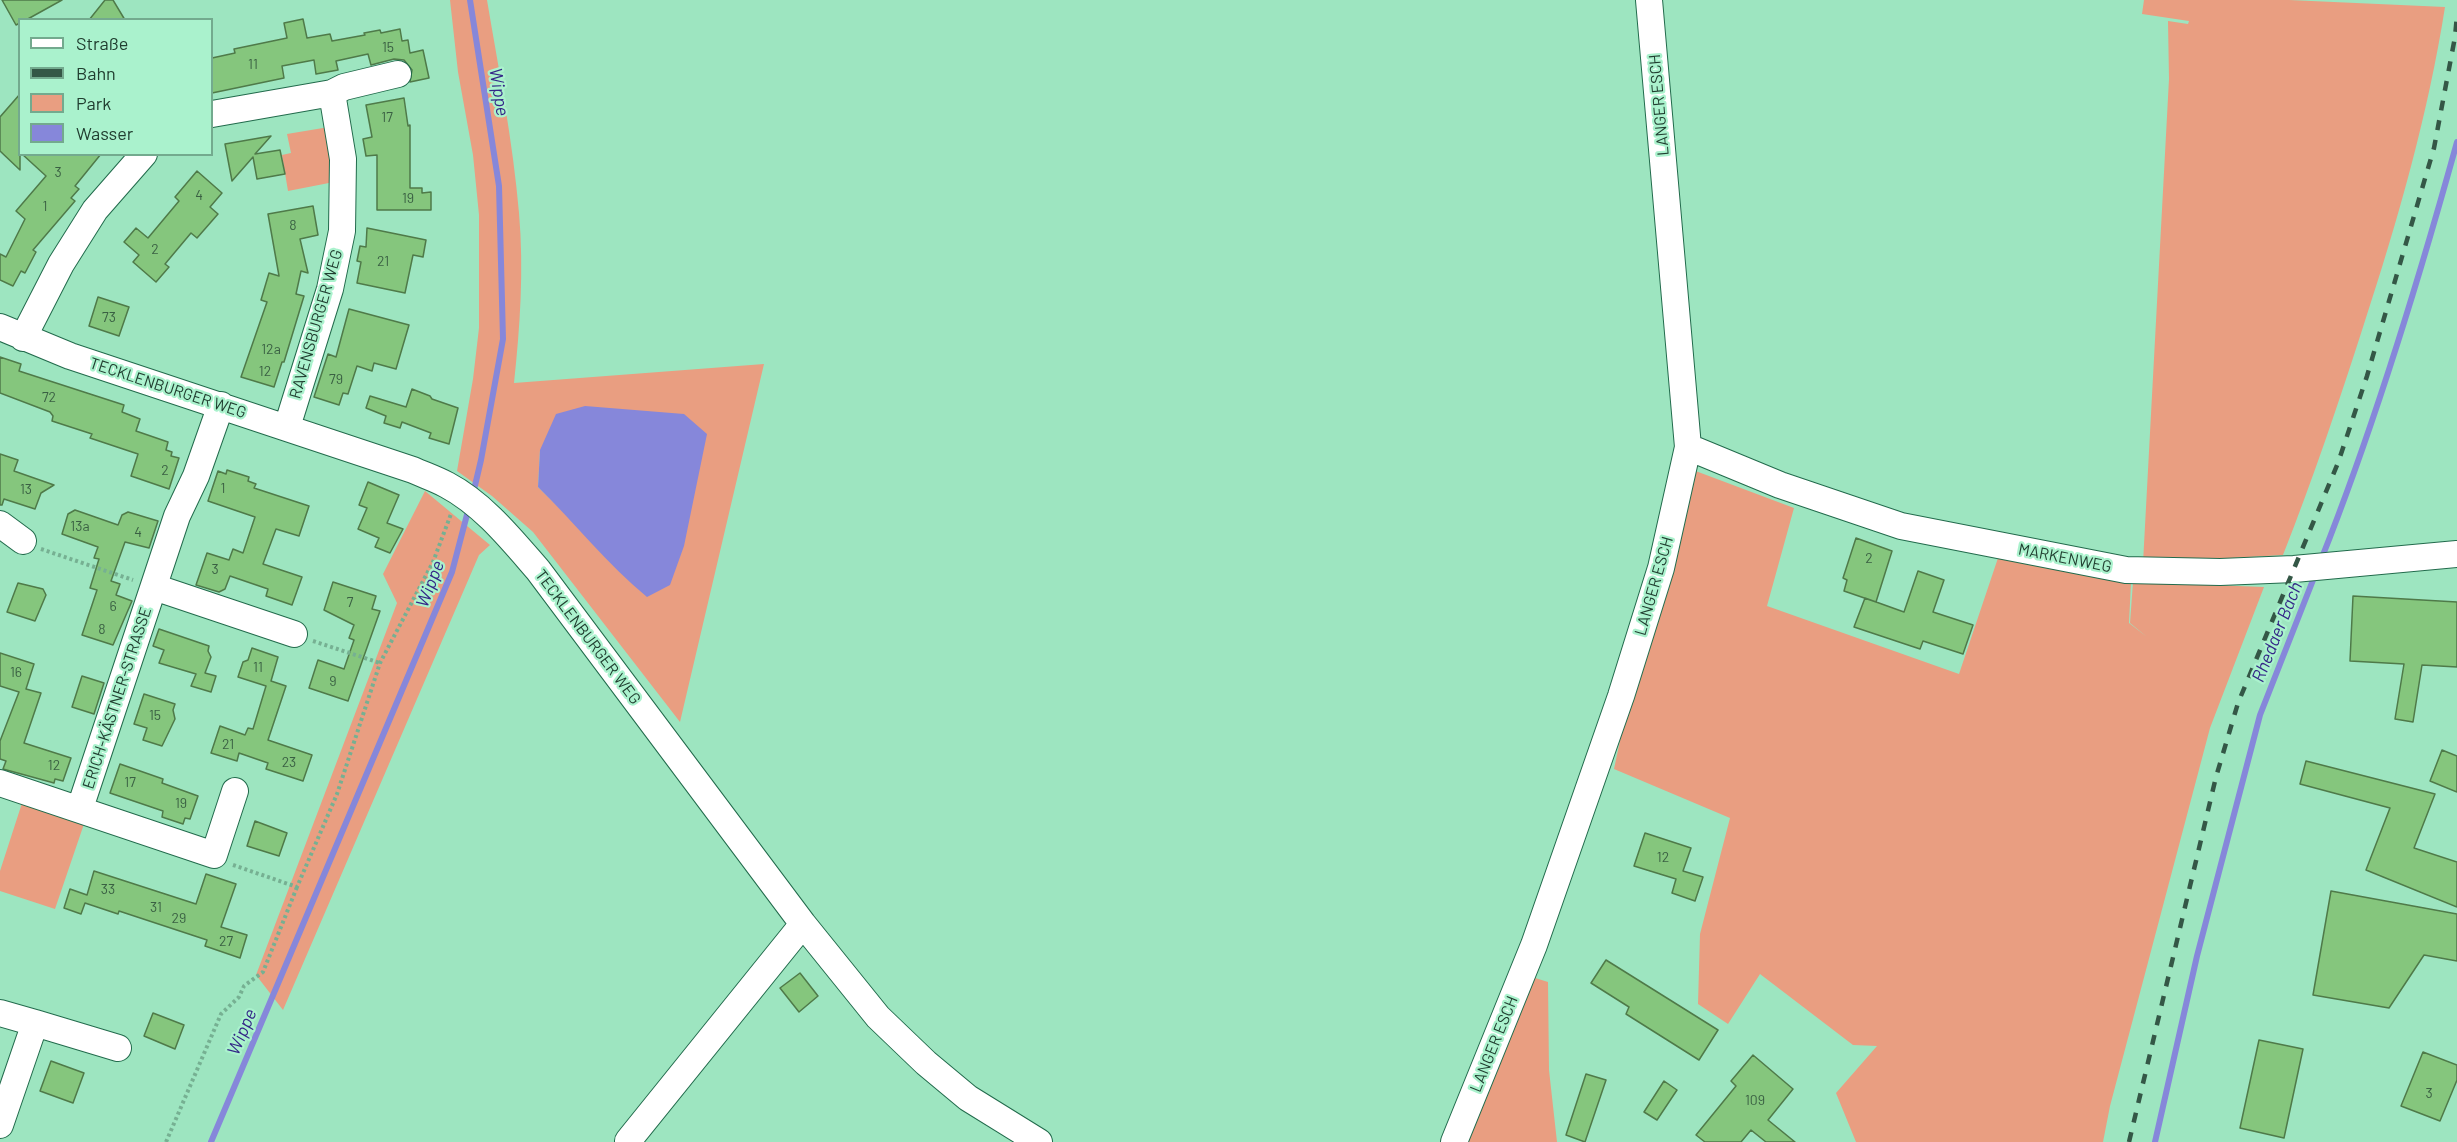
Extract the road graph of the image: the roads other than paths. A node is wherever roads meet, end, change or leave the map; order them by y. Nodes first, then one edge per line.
1 (1649, 0) edge
2 (398, 74) dead end
3 (332, 93) junction
4 (213, 114) edge
5 (142, 156) edge
6 (0, 327) edge
7 (23, 338) junction
8 (221, 405) junction
9 (287, 427) junction
10 (1688, 447) junction
11 (0, 524) edge
12 (23, 541) road end
13 (2457, 555) edge
14 (154, 587) junction
15 (294, 634) road end
16 (0, 783) edge
17 (235, 791) dead end
18 (80, 808) junction
19 (803, 924) junction
20 (0, 1013) edge
21 (35, 1023) junction
22 (118, 1048) dead end
23 (0, 1125) edge
24 (628, 1141) edge
25 (1040, 1142) edge
26 (1454, 1142) edge

1 - 10 street, LANGER ESCH
2 - 3 street
3 - 4 street
3 - 9 street, RAVENSBURGER WEG
5 - 7 street
6 - 7 street, TECKLENBURGER WEG
7 - 8 street, TECKLENBURGER WEG
8 - 9 street, TECKLENBURGER WEG
8 - 14 street, ERICH-KÄSTNER-STRASSE
9 - 19 street, TECKLENBURGER WEG
10 - 13 street, MARKENWEG
10 - 26 street, LANGER ESCH
11 - 12 street
14 - 15 street, ERICH-KÄSTNER-STRASSE
14 - 18 street, ERICH-KÄSTNER-STRASSE
16 - 18 street, ERICH-KÄSTNER-STRASSE
17 - 18 street, ERICH-KÄSTNER-STRASSE
19 - 24 street
19 - 25 street, TECKLENBURGER WEG
20 - 21 street
21 - 22 street
21 - 23 street

